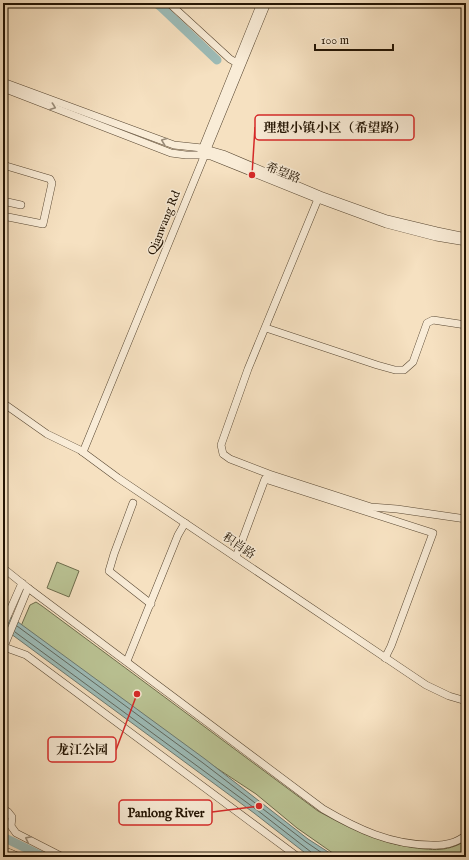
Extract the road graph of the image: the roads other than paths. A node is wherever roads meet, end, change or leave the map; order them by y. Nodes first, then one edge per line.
1 (170, 3) edge
2 (261, 3) edge
3 (267, 3) edge
4 (237, 63) junction
5 (6, 86) edge
6 (204, 152) junction
7 (3, 165) edge
8 (318, 199) junction
9 (3, 201) edge
10 (21, 205) dead end
11 (3, 216) edge
12 (466, 236) edge
13 (466, 242) edge
14 (466, 325) edge
15 (266, 328) junction
16 (3, 403) edge
17 (81, 451) junction
18 (133, 503) dead end
19 (466, 519) edge
20 (185, 523) junction
21 (236, 557) junction
22 (3, 568) edge
23 (25, 586) junction
24 (150, 604) junction
25 (3, 626) edge
26 (4, 646) edge
27 (384, 658) junction
28 (127, 661) junction
29 (466, 701) edge
30 (3, 809) edge
31 (466, 835) edge
32 (3, 850) edge
33 (17, 857) edge
34 (63, 857) edge
35 (298, 857) edge

1 - 4 street
2 - 4 street, Qianwang Rd
3 - 6 street, Qianwang Rd
4 - 6 street, Qianwang Rd
5 - 6 street, 希望路
6 - 8 street, 希望路
6 - 12 street, 希望路
6 - 17 street, Qianwang Rd
7 - 11 street
8 - 13 street, 希望路
8 - 15 street
9 - 10 street
14 - 15 street
15 - 19 street
16 - 17 street, 积肖路
17 - 20 street, 积肖路
18 - 24 street
20 - 21 street, 积肖路
20 - 24 street
21 - 27 street, 积肖路
21 - 27 street
22 - 23 street
23 - 25 street
23 - 26 street
23 - 28 street
24 - 28 street
26 - 35 street
27 - 29 street, 积肖路
28 - 31 street
34 -> 30 street
32 - 33 main road

